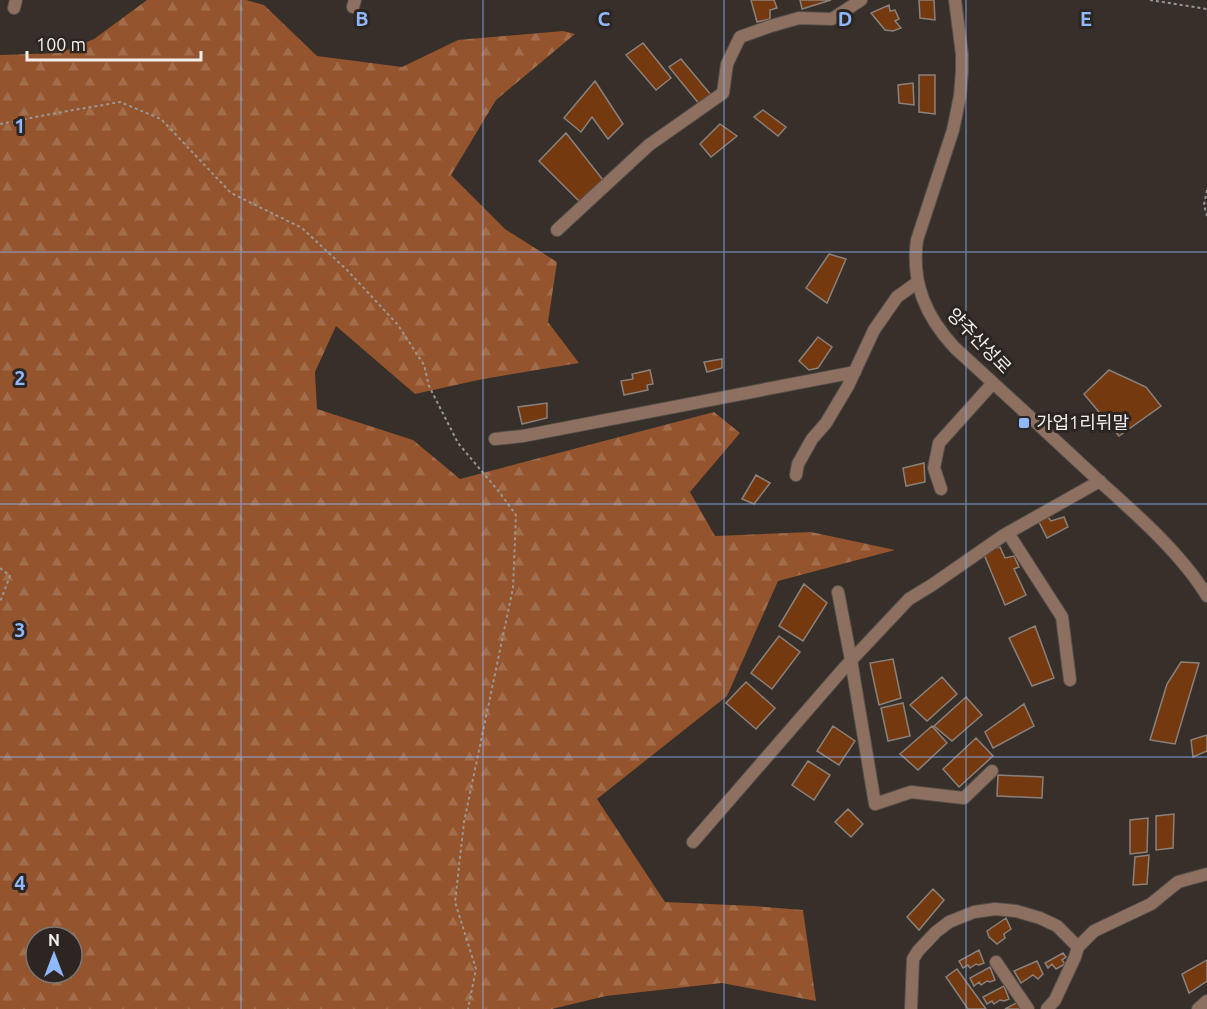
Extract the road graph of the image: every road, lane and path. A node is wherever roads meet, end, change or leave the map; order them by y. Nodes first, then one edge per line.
1 (861, 0) edge
2 (955, 0) edge
3 (1150, 0) edge
4 (1207, 9) edge
5 (0, 124) edge
6 (1207, 190) edge
7 (1207, 216) edge
8 (557, 230) dead end
9 (918, 282) junction
10 (855, 372) junction
11 (993, 383) junction
12 (495, 439) dead end
13 (796, 475) dead end
14 (1100, 481) junction
15 (941, 489) dead end
16 (1008, 533) junction
17 (0, 568) edge
18 (838, 592) dead end
19 (1207, 596) edge
20 (0, 602) edge
21 (851, 660) junction
22 (1070, 680) dead end
23 (992, 771) dead end
24 (693, 842) dead end
25 (1207, 874) edge
26 (1077, 947) junction
27 (996, 962) dead end
28 (1207, 1000) edge
29 (468, 1009) edge
30 (911, 1009) edge
31 (1028, 1009) edge
32 (1047, 1009) edge
33 (1198, 1009) edge

1 - 8 street
2 - 9 street, 양주산성로
3 - 4 path
5 - 29 path
6 - 7 path
9 - 10 street
9 - 11 street, 양주산성로
10 - 12 street
10 - 13 street
11 - 14 street, 양주산성로
11 - 15 street
14 - 16 street
14 - 19 street, 양주산성로
16 - 21 street
16 - 22 street
17 - 20 path
18 - 21 street
21 - 23 street
21 - 24 street
25 - 26 street
26 - 30 street
26 - 32 street
27 - 31 street
28 - 33 street

